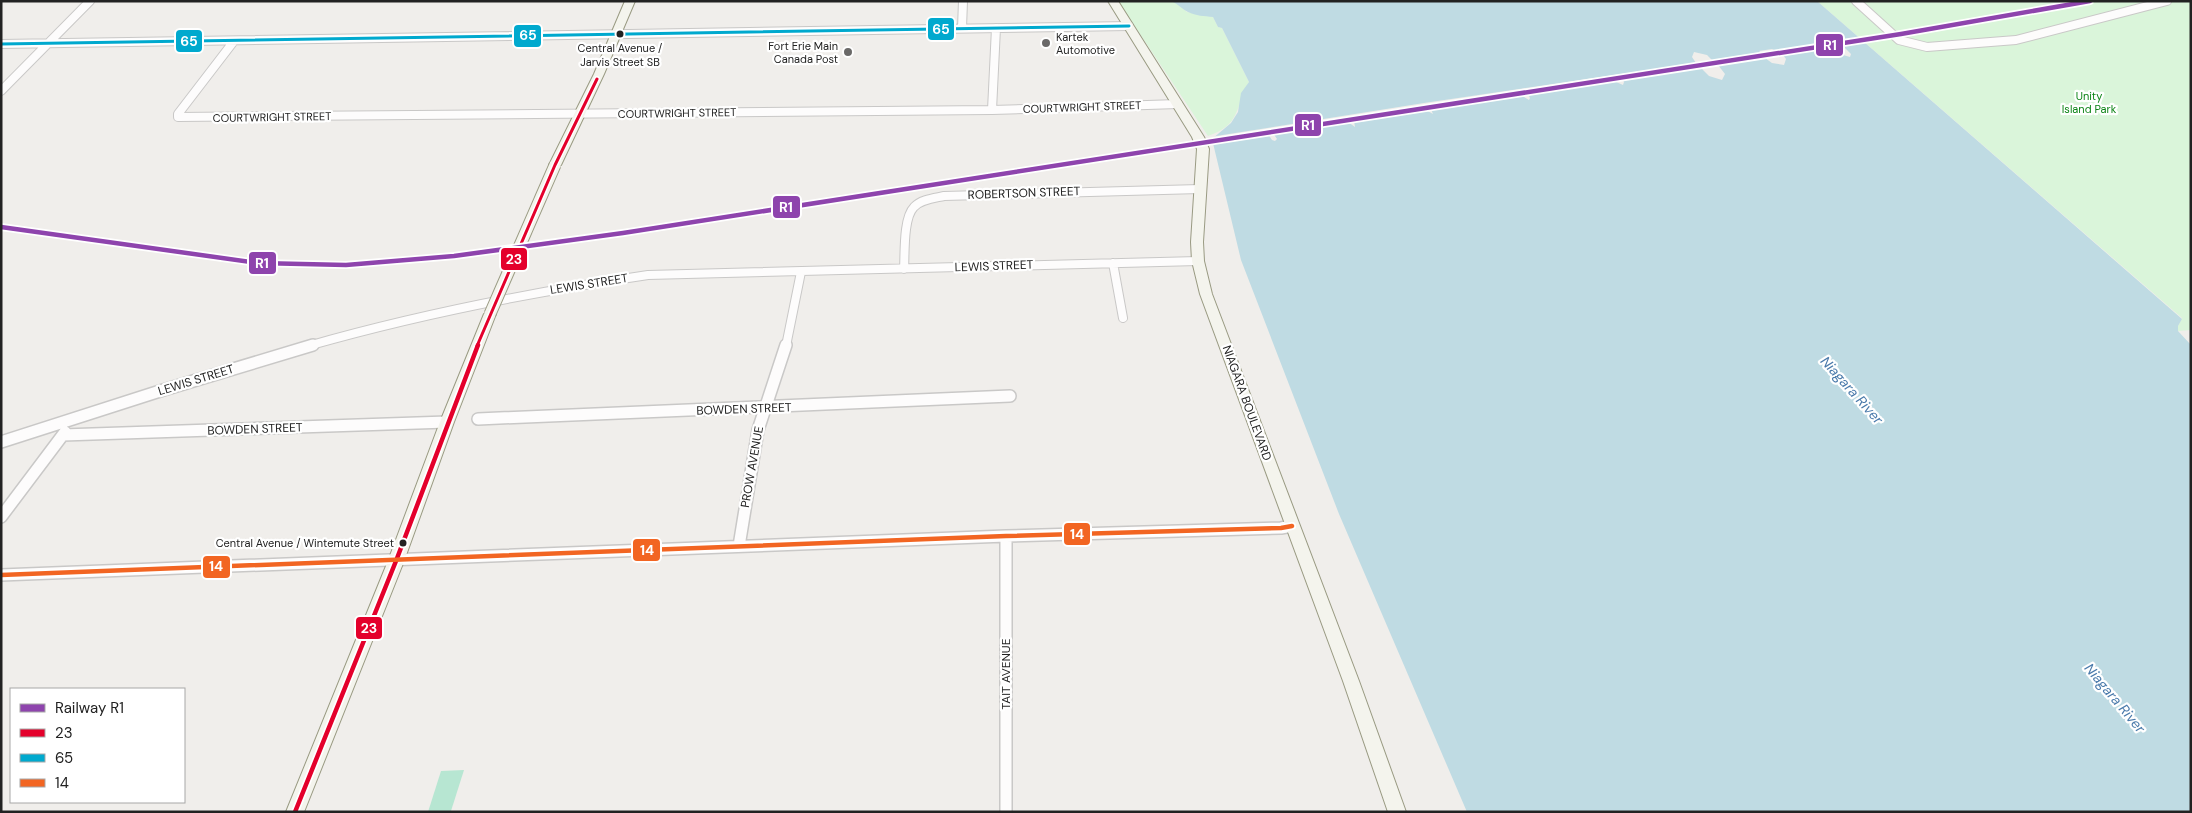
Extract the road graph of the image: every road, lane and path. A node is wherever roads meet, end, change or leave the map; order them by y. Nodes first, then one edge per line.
1 (90, 1) edge
2 (630, 1) edge
3 (963, 1) edge
4 (1113, 1) edge
5 (1856, 1) edge
6 (2167, 1) edge
7 (1129, 26) junction
8 (962, 28) junction
9 (996, 28) junction
10 (616, 34) junction
11 (234, 41) junction
12 (1, 44) edge
13 (45, 44) junction
14 (1, 91) edge
15 (1178, 104) junction
16 (992, 110) junction
17 (580, 114) junction
18 (1200, 189) junction
19 (1198, 261) junction
20 (1113, 262) junction
21 (904, 269) junction
22 (800, 272) junction
23 (1123, 318) dead end
24 (1010, 396) dead end
25 (764, 408) junction
26 (76, 418) junction
27 (478, 419) dead end
28 (447, 422) junction
29 (63, 435) junction
30 (1, 442) edge
31 (1, 516) edge
32 (1292, 526) junction
33 (1006, 536) junction
34 (738, 546) junction
35 (396, 561) junction
36 (1, 575) edge
37 (294, 812) edge
38 (1006, 812) edge
39 (1397, 812) edge

1 - 13 street
2 - 10 main road
3 - 8 street
4 - 7 main road, NIAGARA BOULEVARD
5 - 6 street
7 - 9 street
7 - 15 main road, NIAGARA BOULEVARD
8 - 9 street
8 - 10 street
9 - 16 street
10 - 11 street
10 - 17 main road
11 - 13 street
11 - 17 street, COURTWRIGHT STREET
12 - 13 street
13 - 14 street
15 - 16 street, COURTWRIGHT STREET
15 - 18 main road, NIAGARA BOULEVARD
16 - 17 street, COURTWRIGHT STREET
17 - 28 main road, bridge
18 - 19 main road, NIAGARA BOULEVARD
18 - 21 street, ROBERTSON STREET
19 - 20 street, LEWIS STREET
19 - 32 main road, NIAGARA BOULEVARD
20 - 21 street, LEWIS STREET
20 - 23 street
21 - 22 street, LEWIS STREET
22 - 25 street, PROW AVENUE
22 - 26 street, LEWIS STREET
24 - 25 street, BOWDEN STREET
25 - 27 street, BOWDEN STREET
25 - 34 street, PROW AVENUE
26 - 29 street
26 - 30 street, LEWIS STREET
28 - 29 street, BOWDEN STREET
28 - 35 main road
29 - 31 street
32 - 33 street
32 - 39 main road, NIAGARA BOULEVARD
33 - 34 street
33 - 38 street, TAIT AVENUE
34 - 35 street
35 - 36 street
35 - 37 main road

